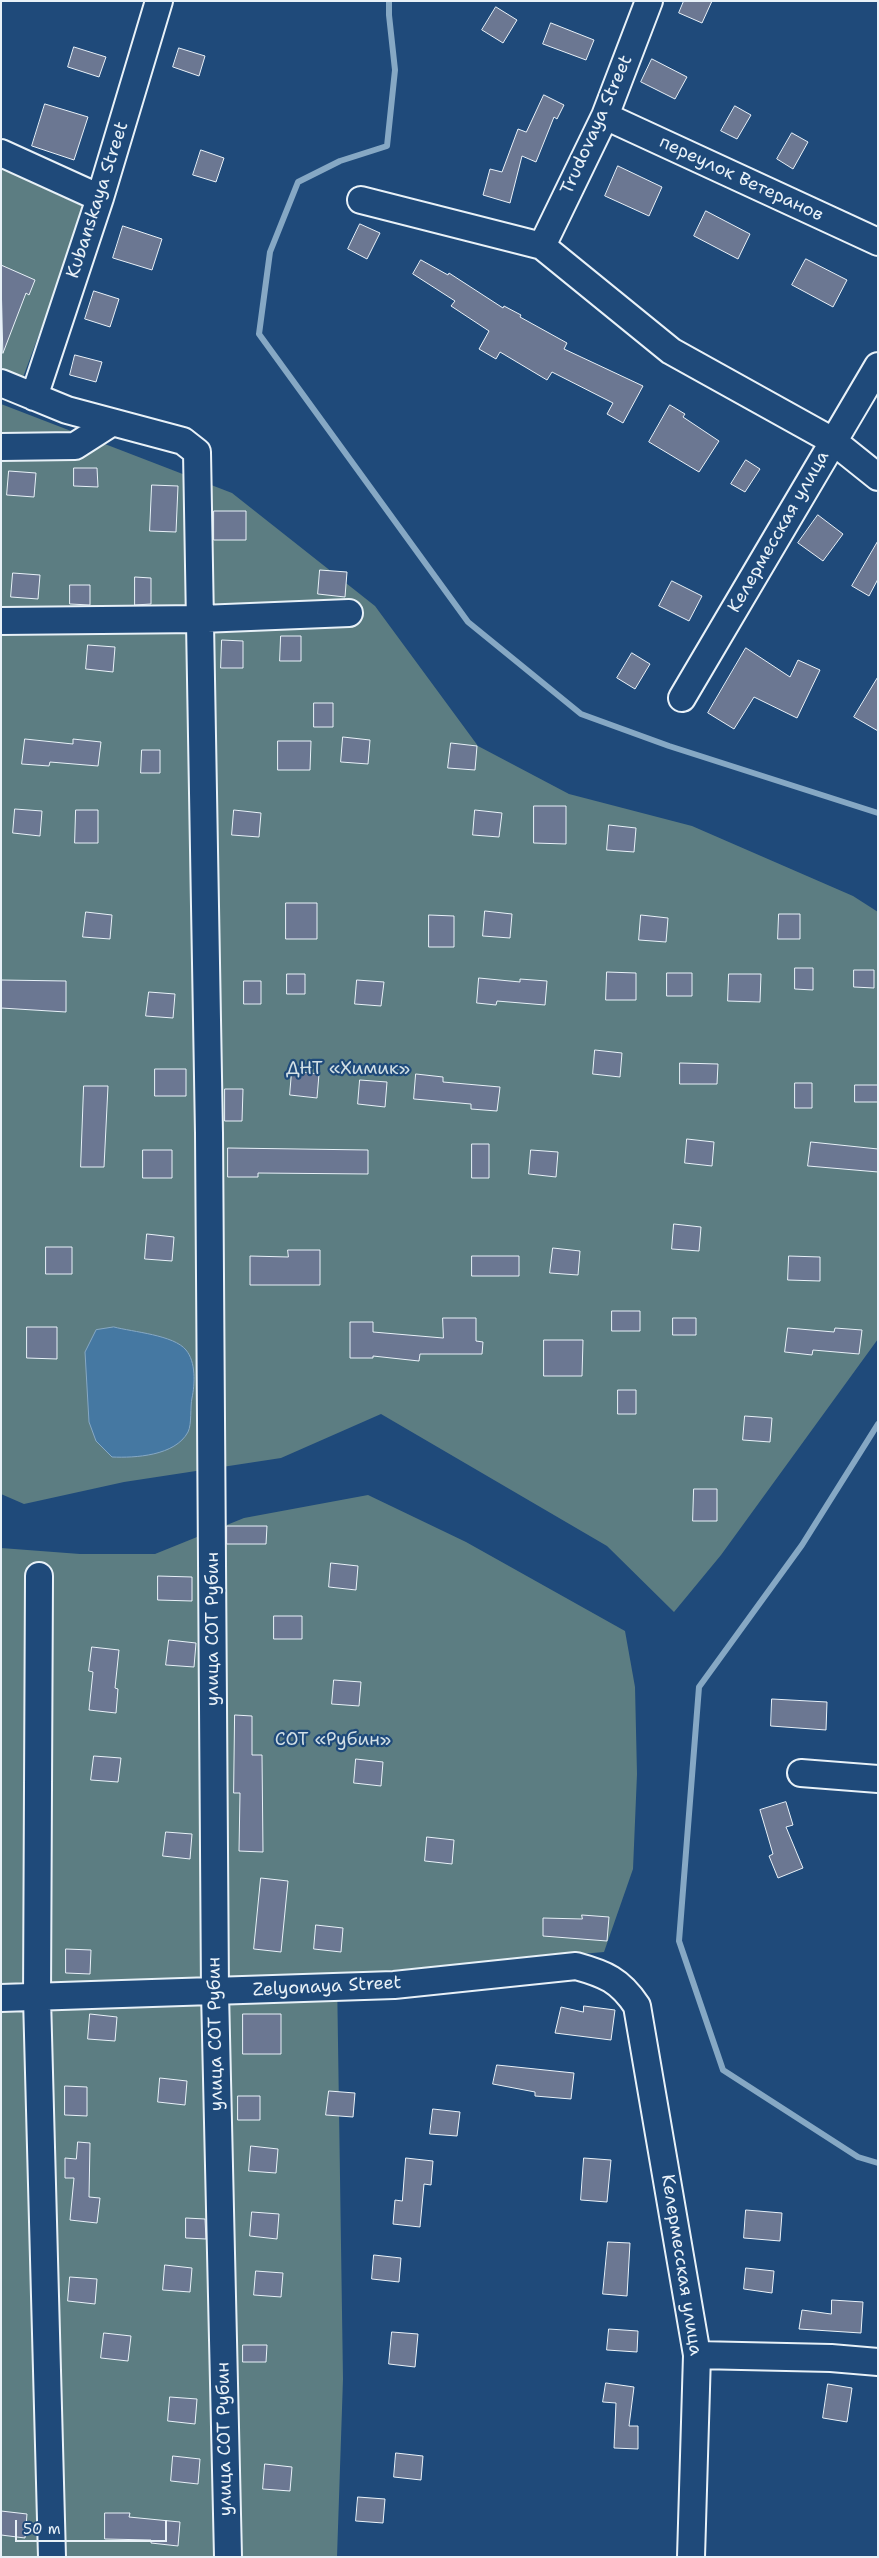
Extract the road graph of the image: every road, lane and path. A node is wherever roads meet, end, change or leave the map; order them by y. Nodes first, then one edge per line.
1 (159, 1) edge
2 (649, 1) edge
3 (605, 116) junction
4 (1, 153) edge
5 (100, 198) junction
6 (361, 200) dead end
7 (878, 242) edge
8 (542, 246) junction
9 (878, 366) edge
10 (1, 383) edge
11 (34, 397) junction
12 (111, 422) junction
13 (833, 441) junction
14 (1, 447) edge
15 (878, 477) edge
16 (349, 613) dead end
17 (201, 619) junction
18 (1, 621) edge
19 (682, 698) dead end
20 (39, 1576) dead end
21 (801, 1773) dead end
22 (878, 1779) edge
23 (215, 1992) junction
24 (1, 1998) edge
25 (37, 1998) junction
26 (637, 2006) joint
27 (697, 2355) junction
28 (878, 2362) edge
29 (52, 2557) edge
30 (228, 2557) edge
31 (691, 2557) edge

1 - 5 street, Kubanskaya Street
2 - 3 street, Trudovaya Street
3 - 7 street, переулок Ветеранов
3 - 8 street, Trudovaya Street
4 - 5 street
5 - 11 street, Kubanskaya Street
6 - 8 street
8 - 13 street
9 - 13 street, Келермесская улица
10 - 11 street
11 - 12 street
12 - 14 street
12 - 17 street, улица СОТ Рубин
13 - 15 street
13 - 19 street, Келермесская улица
16 - 17 street
17 - 18 street
17 - 23 street, улица СОТ Рубин
20 - 25 street
21 - 22 street
23 - 25 street, Zelyonaya Street
23 - 26 street, Zelyonaya Street
23 - 30 street, улица СОТ Рубин
24 - 25 street, Zelyonaya Street
25 - 29 street
26 - 27 street, Келермесская улица
27 - 28 street
27 - 31 street, Келермесская улица

